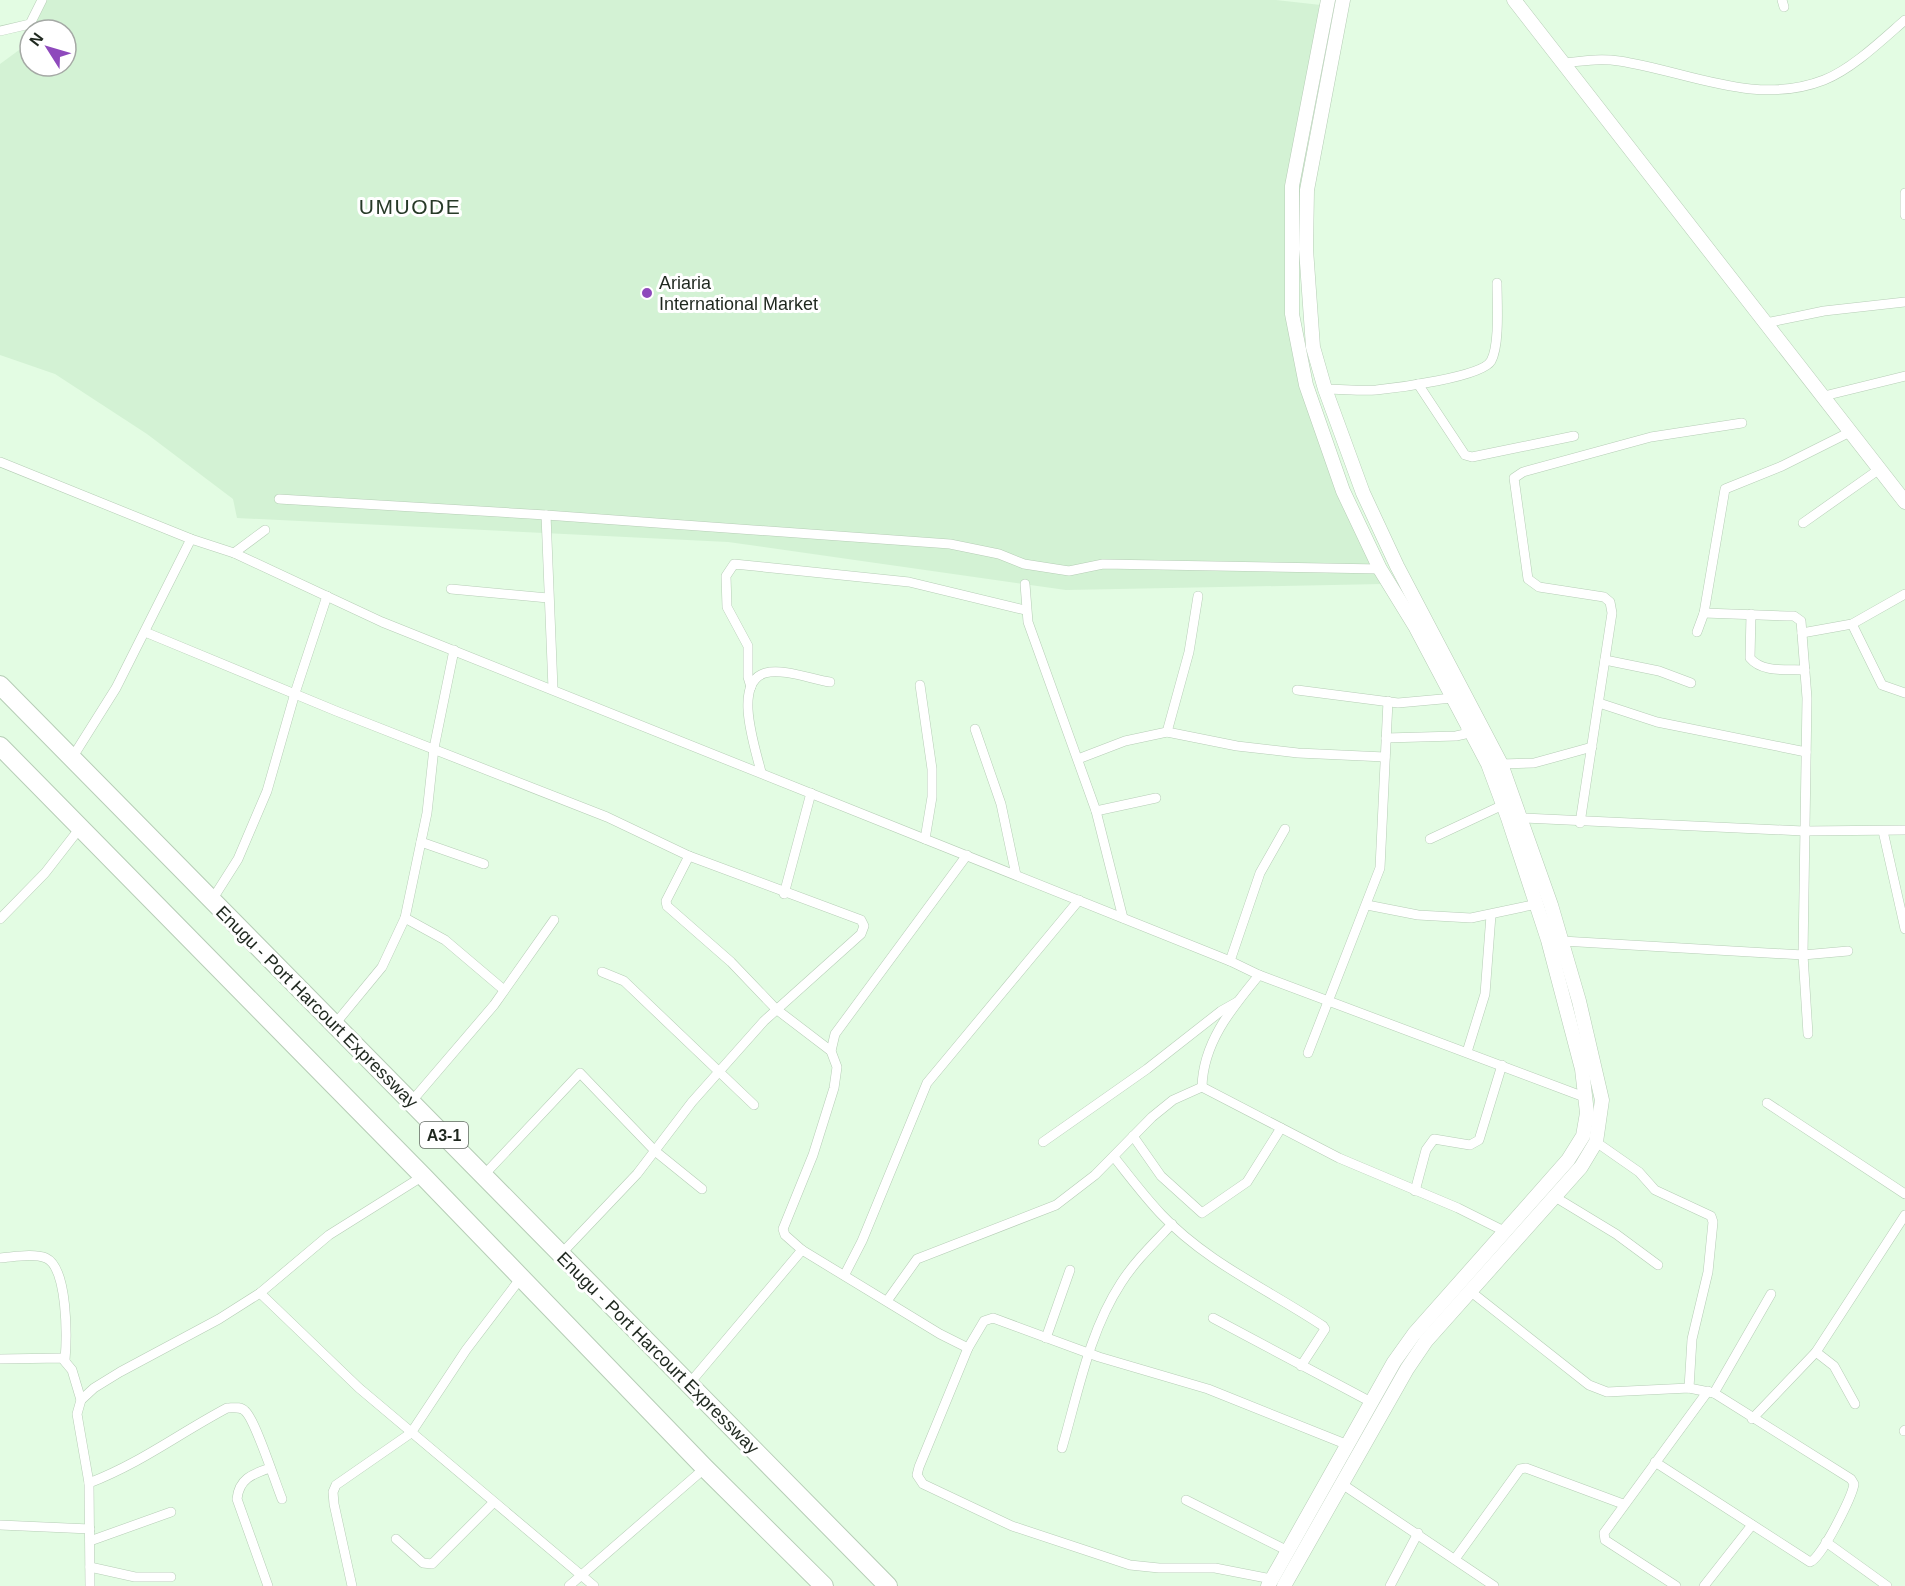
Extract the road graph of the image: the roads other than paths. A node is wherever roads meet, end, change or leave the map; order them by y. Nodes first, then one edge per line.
1 (42, 0) edge
2 (1327, 0) edge
3 (1343, 0) edge
4 (1514, 0) edge
5 (1905, 21) edge
6 (0, 31) edge
7 (1564, 63) junction
8 (1905, 193) edge
9 (1905, 215) edge
10 (1497, 283) dead end
11 (1905, 302) edge
12 (1766, 323) junction
13 (1905, 376) edge
14 (1418, 384) junction
15 (1325, 389) junction
16 (1824, 396) junction
17 (1742, 423) dead end
18 (1852, 431) junction
19 (1574, 436) dead end
20 (0, 462) edge
21 (1881, 468) junction
22 (279, 499) dead end
23 (1905, 502) edge
24 (546, 515) junction
25 (1803, 523) dead end
26 (265, 530) dead end
27 (191, 539) junction
28 (234, 553) junction
29 (1380, 569) junction
30 (1025, 584) dead end
31 (452, 590) dead end
32 (1905, 594) edge
33 (327, 596) junction
34 (1198, 596) dead end
35 (548, 598) junction
36 (1025, 610) junction
37 (1704, 613) junction
38 (1751, 614) junction
39 (1852, 624) junction
40 (145, 632) junction
41 (1697, 632) dead end
42 (1802, 633) junction
43 (454, 650) junction
44 (1605, 660) junction
45 (1805, 670) junction
46 (830, 682) dead end
47 (1691, 683) dead end
48 (0, 685) edge
49 (920, 685) dead end
50 (751, 687) junction
51 (552, 689) junction
52 (1297, 690) dead end
53 (295, 693) junction
54 (1905, 693) edge
55 (1452, 698) junction
56 (1388, 701) junction
57 (1599, 703) junction
58 (1467, 725) junction
59 (975, 729) dead end
60 (1167, 732) junction
61 (1386, 738) junction
62 (0, 746) edge
63 (1592, 747) junction
64 (434, 748) junction
65 (1806, 752) junction
66 (1385, 757) junction
67 (72, 758) junction
68 (1078, 759) junction
69 (1501, 764) junction
70 (761, 772) junction
71 (811, 793) junction
72 (1156, 798) dead end
73 (1503, 805) junction
74 (1096, 811) junction
75 (1522, 818) junction
76 (1580, 823) junction
77 (80, 828) junction
78 (1285, 829) dead end
79 (1905, 830) edge
80 (1803, 831) junction
81 (1883, 831) junction
82 (926, 838) junction
83 (1430, 839) dead end
84 (421, 842) junction
85 (967, 855) junction
86 (689, 856) junction
87 (484, 864) dead end
88 (1016, 875) junction
89 (784, 894) junction
90 (212, 900) junction
91 (1079, 900) junction
92 (1537, 904) junction
93 (1367, 905) junction
94 (1491, 915) junction
95 (405, 918) junction
96 (1123, 918) junction
97 (0, 919) edge
98 (554, 920) dead end
99 (1905, 929) edge
100 (1562, 941) junction
101 (1848, 951) dead end
102 (1803, 955) junction
103 (1230, 960) junction
104 (602, 972) dead end
105 (1259, 975) junction
106 (504, 990) junction
107 (1328, 1000) junction
108 (1237, 1002) junction
109 (776, 1009) junction
110 (335, 1024) junction
111 (1808, 1034) dead end
112 (831, 1051) junction
113 (1467, 1052) junction
114 (1308, 1053) dead end
115 (1502, 1065) junction
116 (718, 1073) junction
117 (1202, 1087) junction
118 (1587, 1098) junction
119 (411, 1102) junction
120 (1767, 1103) dead end
121 (754, 1105) dead end
122 (1281, 1128) junction
123 (1133, 1136) junction
124 (1043, 1142) dead end
125 (1596, 1142) junction
126 (655, 1151) junction
127 (1114, 1157) junction
128 (423, 1176) junction
129 (483, 1176) junction
130 (702, 1189) dead end
131 (1415, 1191) junction
132 (1905, 1194) edge
133 (1554, 1197) junction
134 (1905, 1215) edge
135 (1172, 1224) junction
136 (1504, 1231) junction
137 (802, 1250) junction
138 (561, 1254) junction
139 (0, 1258) edge
140 (1658, 1265) dead end
141 (1070, 1270) dead end
142 (844, 1274) junction
143 (520, 1279) junction
144 (1470, 1291) junction
145 (260, 1293) junction
146 (1771, 1294) dead end
147 (887, 1300) junction
148 (1213, 1318) dead end
149 (1046, 1338) junction
150 (968, 1348) junction
151 (1816, 1352) junction
152 (1089, 1353) junction
153 (0, 1359) edge
154 (65, 1359) junction
155 (1301, 1366) junction
156 (689, 1384) junction
157 (1689, 1388) junction
158 (1711, 1392) junction
159 (81, 1400) junction
160 (1371, 1402) junction
161 (1855, 1404) dead end
162 (1752, 1419) junction
163 (411, 1433) junction
164 (1348, 1445) junction
165 (1062, 1448) dead end
166 (1655, 1462) junction
167 (270, 1468) junction
168 (705, 1468) junction
169 (89, 1483) junction
170 (1342, 1484) junction
171 (282, 1499) dead end
172 (1186, 1500) dead end
173 (493, 1503) junction
174 (1623, 1504) junction
175 (171, 1512) dead end
176 (0, 1525) edge
177 (1752, 1525) junction
178 (90, 1529) junction
179 (1418, 1533) junction
180 (396, 1539) dead end
181 (90, 1541) junction
182 (1826, 1542) junction
183 (1288, 1551) junction
184 (1455, 1559) junction
185 (90, 1567) junction
186 (583, 1576) junction
187 (171, 1577) dead end
188 (1274, 1584) edge
189 (90, 1586) edge
190 (268, 1586) edge
191 (352, 1586) edge
192 (569, 1586) edge
193 (594, 1586) edge
194 (824, 1586) edge
195 (888, 1586) edge
196 (1390, 1586) edge
197 (1494, 1586) edge
198 (1676, 1586) edge
199 (1704, 1586) edge
200 (1887, 1586) edge

1 - 6 street
2 - 29 main road
3 - 15 main road
4 - 7 main road
5 - 7 street
7 - 12 main road
8 - 9 street
10 - 14 street
11 - 12 street
12 - 16 main road
13 - 16 street
14 - 15 street
14 - 19 street
15 - 69 main road
16 - 18 main road
17 - 44 street
18 - 21 main road
18 - 37 street
20 - 27 street
21 - 23 main road
21 - 25 street
22 - 24 street
24 - 29 street
24 - 35 street
26 - 28 street
27 - 28 street
27 - 40 street
28 - 33 street
29 - 55 main road
30 - 36 street
31 - 35 street
32 - 39 street
33 - 43 street
33 - 53 street
34 - 60 street
35 - 51 street
36 - 50 street
36 - 68 street
37 - 38 street
37 - 41 street
38 - 42 street
38 - 45 street
39 - 42 street
39 - 54 street
40 - 53 street
40 - 67 street
42 - 45 street
43 - 51 street
43 - 64 street
44 - 47 street
44 - 57 street
45 - 65 street
46 - 50 street
48 - 67 highway, Enugu - Port Harcourt Expressway / A3-1
49 - 82 street
50 - 70 street
51 - 70 street
52 - 56 street
53 - 64 street
53 - 90 street
55 - 56 street
55 - 58 main road
56 - 61 street
57 - 63 street
57 - 65 street
58 - 61 street
58 - 73 main road
59 - 88 street
60 - 66 street
60 - 68 street
61 - 66 street
62 - 77 highway, A3-1
63 - 69 street
63 - 76 street
64 - 84 street
64 - 86 street
65 - 80 street
66 - 93 street
67 - 90 highway, Enugu - Port Harcourt Expressway / A3-1
68 - 74 street
69 - 75 main road
70 - 71 street
71 - 82 street
71 - 89 street
72 - 74 street
73 - 83 street
73 - 92 main road
74 - 96 street
75 - 76 street
75 - 100 main road
76 - 80 street
77 - 97 street
77 - 128 highway, A3-1
78 - 103 street
79 - 81 street
80 - 81 street
80 - 102 street
81 - 99 street
82 - 85 street
84 - 87 street
84 - 95 street
85 - 88 street
85 - 112 street
86 - 89 street
86 - 109 street
88 - 91 street
89 - 109 street
90 - 110 highway, Enugu - Port Harcourt Expressway / A3-1
91 - 96 street
91 - 142 street
92 - 94 street
92 - 118 main road
93 - 94 street
93 - 107 street
94 - 113 street
95 - 106 street
95 - 110 street
96 - 103 street
98 - 106 street
100 - 102 street
100 - 125 main road
101 - 102 street
102 - 111 street
103 - 105 street
104 - 116 street
105 - 107 street
105 - 108 street
106 - 119 street
107 - 113 street
107 - 114 street
108 - 117 street
108 - 124 street
109 - 112 street
109 - 116 street
110 - 119 highway, Enugu - Port Harcourt Expressway / A3-1
112 - 137 street
113 - 115 street
115 - 118 street
115 - 131 street
116 - 121 street
116 - 126 street
117 - 122 street
117 - 123 street
118 - 136 main road
119 - 129 highway, Enugu - Port Harcourt Expressway / A3-1
120 - 132 street
122 - 123 street
122 - 131 street
123 - 127 street
125 - 133 main road
125 - 157 street
126 - 129 street
126 - 130 street
126 - 138 street
127 - 135 street
127 - 147 street
128 - 143 highway, A3-1
128 - 145 street
129 - 138 highway, Enugu - Port Harcourt Expressway / A3-1
131 - 136 street
133 - 140 street
133 - 144 main road
134 - 151 street
135 - 152 street
135 - 155 street
136 - 160 main road
137 - 142 street
137 - 156 street
138 - 156 highway, Enugu - Port Harcourt Expressway / A3-1
139 - 154 street
141 - 149 street
142 - 147 street
143 - 163 street
143 - 168 highway, A3-1
144 - 157 street
144 - 170 main road
145 - 159 street
145 - 163 street
146 - 158 street
147 - 150 street
148 - 155 street
149 - 150 street
149 - 152 street
150 - 188 street
151 - 161 street
151 - 162 street
152 - 164 street
152 - 165 street
153 - 154 street
154 - 159 street
155 - 160 street
156 - 195 highway, Enugu - Port Harcourt Expressway / A3-1
157 - 158 street
158 - 162 street
158 - 166 street
159 - 169 street
160 - 164 main road
162 - 182 street
163 - 173 street
163 - 191 street
164 - 183 main road
166 - 174 street
166 - 177 street
167 - 169 street
167 - 171 street
167 - 190 street
168 - 186 street
168 - 194 highway, A3-1
169 - 178 street
170 - 179 street
170 - 188 main road
172 - 183 street
173 - 180 street
173 - 186 street
174 - 184 street
174 - 198 street
175 - 181 street
176 - 178 street
177 - 182 street
177 - 199 street
178 - 181 street
179 - 184 street
179 - 196 street
181 - 185 street
182 - 200 street
183 - 188 main road
184 - 197 street
185 - 187 street
185 - 189 street
186 - 192 street
186 - 193 street

